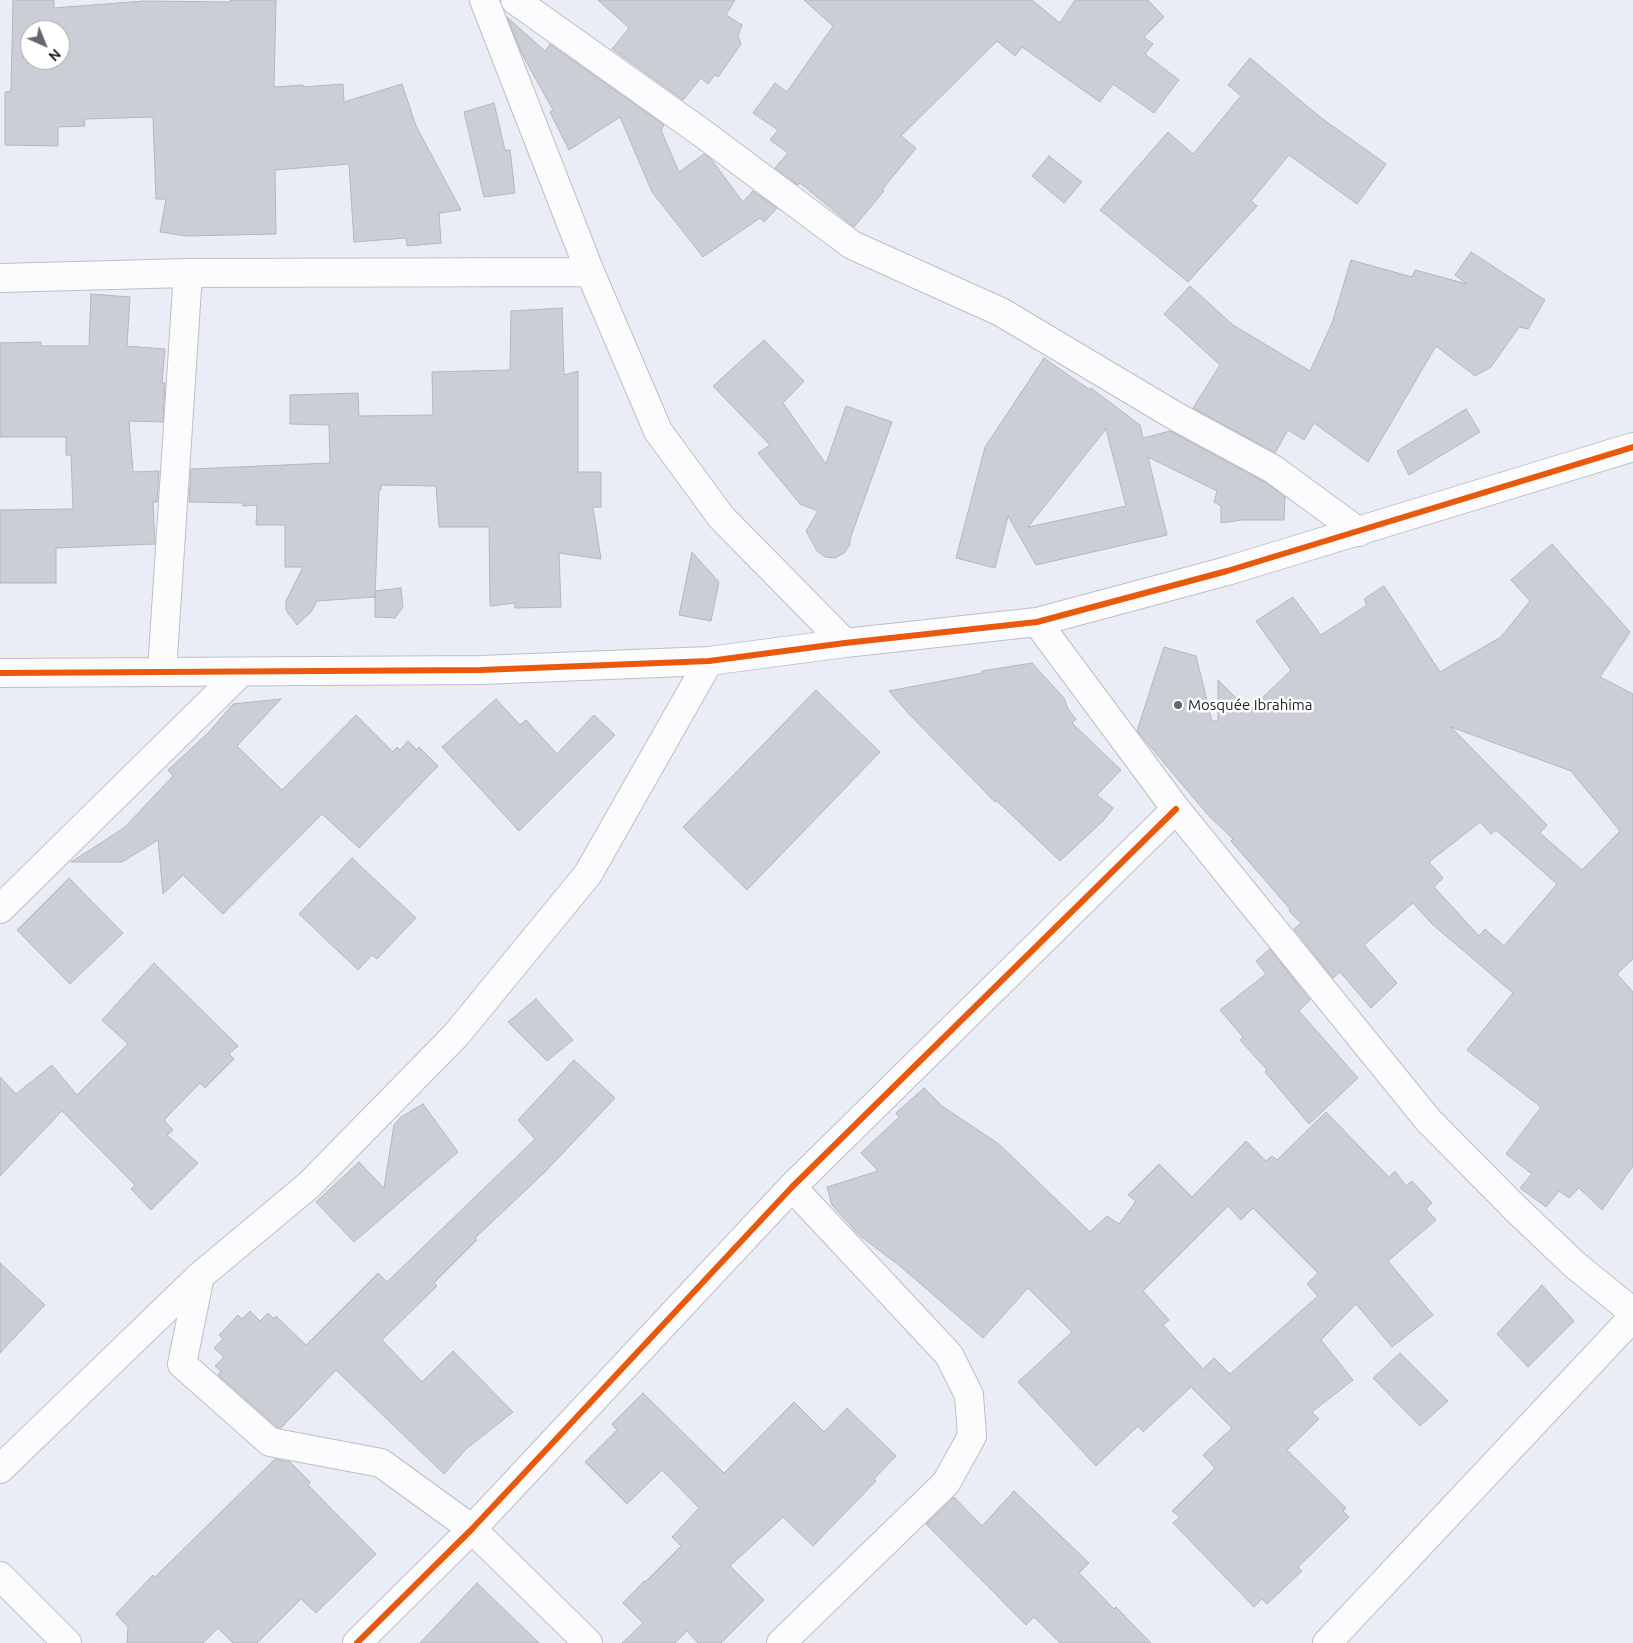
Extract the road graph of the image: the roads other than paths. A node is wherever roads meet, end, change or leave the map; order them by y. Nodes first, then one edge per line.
1 (484, 0) edge
2 (515, 0) edge
3 (590, 272) junction
4 (188, 273) junction
5 (0, 278) edge
6 (1633, 447) edge
7 (1358, 532) junction
8 (1037, 622) junction
9 (845, 643) junction
10 (709, 661) junction
11 (162, 671) junction
12 (241, 672) junction
13 (0, 673) edge
14 (1176, 809) junction
15 (0, 908) edge
16 (792, 1187) junction
17 (200, 1276) junction
18 (1633, 1312) edge
19 (1633, 1317) edge
20 (0, 1469) edge
21 (472, 1530) junction
22 (0, 1576) edge
23 (67, 1643) edge
24 (356, 1643) edge
25 (588, 1643) edge
26 (781, 1643) edge
27 (1327, 1643) edge

1 - 3 street
2 - 7 street
3 - 4 street
3 - 9 street
4 - 5 street
4 - 11 street
6 - 7 street
7 - 8 street
8 - 9 street
8 - 14 street
9 - 10 street
10 - 12 street
10 - 17 street
11 - 12 street
11 - 13 street
12 - 15 street
14 - 16 street
14 - 18 street
16 - 21 street
16 - 26 street
17 - 20 street
17 - 21 street
19 - 27 street
21 - 24 street
21 - 25 street
22 - 23 street

